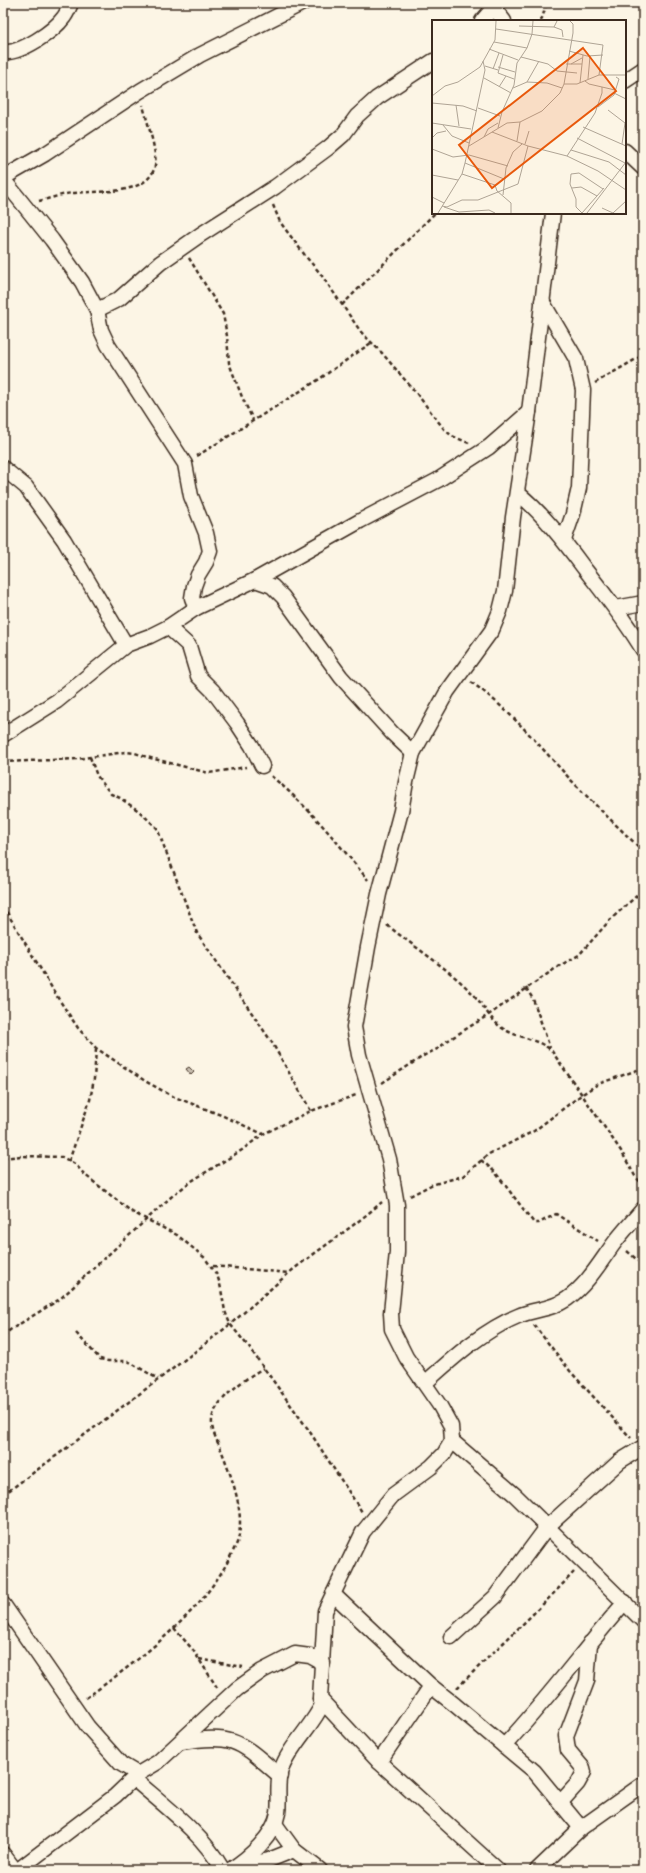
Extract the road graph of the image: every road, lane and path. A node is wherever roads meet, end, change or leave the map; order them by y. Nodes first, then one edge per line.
1 (71, 3) edge
2 (303, 3) edge
3 (547, 3) edge
4 (493, 4) edge
5 (483, 20) edge
6 (503, 20) edge
7 (542, 20) edge
8 (3, 52) edge
9 (432, 62) edge
10 (643, 69) edge
11 (626, 80) edge
12 (140, 91) junction
13 (626, 152) edge
14 (643, 168) edge
15 (3, 178) edge
16 (275, 187) junction
17 (24, 204) junction
18 (433, 214) edge
19 (553, 214) edge
20 (184, 247) junction
21 (542, 301) junction
22 (342, 305) junction
23 (97, 310) junction
24 (371, 343) junction
25 (643, 355) edge
26 (583, 390) junction
27 (529, 412) junction
28 (253, 420) junction
29 (489, 447) junction
30 (185, 464) junction
31 (3, 468) edge
32 (518, 493) junction
33 (564, 540) junction
34 (255, 580) junction
35 (643, 603) edge
36 (196, 608) junction
37 (616, 608) junction
38 (168, 627) junction
39 (126, 645) junction
40 (643, 650) edge
41 (459, 674) junction
42 (3, 735) edge
43 (414, 753) junction
44 (90, 757) junction
45 (3, 762) edge
46 (262, 766) junction
47 (643, 851) edge
48 (643, 890) edge
49 (379, 894) junction
50 (3, 906) edge
51 (375, 914) junction
52 (526, 988) junction
53 (490, 1014) junction
54 (96, 1048) junction
55 (551, 1050) junction
56 (643, 1068) edge
57 (370, 1091) junction
58 (581, 1095) junction
59 (311, 1111) junction
60 (263, 1134) junction
61 (3, 1158) edge
62 (481, 1160) junction
63 (68, 1161) junction
64 (643, 1185) edge
65 (396, 1199) junction
66 (643, 1209) edge
67 (148, 1219) junction
68 (613, 1244) junction
69 (643, 1265) edge
70 (213, 1266) junction
71 (289, 1273) junction
72 (526, 1313) junction
73 (230, 1324) junction
74 (76, 1333) dead end
75 (3, 1336) edge
76 (264, 1368) junction
77 (158, 1379) junction
78 (424, 1383) junction
79 (452, 1441) junction
80 (642, 1448) edge
81 (3, 1495) edge
82 (369, 1524) junction
83 (547, 1527) junction
84 (584, 1561) junction
85 (333, 1594) junction
86 (625, 1602) junction
87 (3, 1604) edge
88 (643, 1621) edge
89 (174, 1628) junction
90 (451, 1637) dead end
91 (590, 1643) junction
92 (199, 1659) junction
93 (323, 1663) junction
94 (262, 1671) junction
95 (431, 1686) junction
96 (446, 1699) junction
97 (225, 1700) junction
98 (320, 1700) junction
99 (74, 1706) junction
100 (181, 1742) junction
101 (504, 1746) junction
102 (379, 1762) junction
103 (136, 1776) junction
104 (280, 1776) junction
105 (643, 1784) edge
106 (560, 1802) junction
107 (275, 1824) junction
108 (581, 1828) junction
109 (294, 1850) junction
110 (3, 1854) edge
111 (230, 1869) edge
112 (17, 1870) edge
113 (320, 1870) edge
114 (498, 1870) edge
115 (537, 1870) edge

1 - 8 street
2 - 12 street
3 - 7 path
4 - 5 street
4 - 6 street
9 - 16 street
10 - 11 street
12 - 15 street
12 - 17 path
13 - 14 street
15 - 17 street
16 - 20 street
16 - 22 path
17 - 23 street
18 - 22 path
19 - 21 street
20 - 23 street
20 - 28 path
21 - 26 street
21 - 27 street
22 - 24 path
23 - 30 street
24 - 28 path
24 - 29 path
25 - 26 path
26 - 33 street
27 - 29 street
27 - 32 street
28 - 30 path
29 - 34 street
30 - 36 street
31 - 39 street
32 - 33 street
32 - 41 street
33 - 37 street
34 - 36 street
34 - 43 street
35 - 37 street
36 - 38 street
37 - 40 street
38 - 39 street
38 - 46 street
39 - 42 street
41 - 43 street
41 - 47 path
43 - 49 street
44 - 45 path
44 - 46 path
44 - 59 path
46 - 49 path
48 - 52 path
49 - 51 street
50 - 54 path
51 - 53 path
51 - 57 street
52 - 53 path
52 - 55 path
53 - 55 path
53 - 57 path
54 - 60 path
54 - 63 path
55 - 58 path
56 - 58 path
57 - 59 path
57 - 65 street
58 - 62 path
58 - 64 path
59 - 60 path
60 - 67 path
61 - 63 path
62 - 65 path
62 - 68 path
63 - 67 path
65 - 71 path
65 - 78 street
66 - 68 street
67 - 70 path
67 - 75 path
68 - 69 path
68 - 72 street
70 - 71 path
70 - 73 path
71 - 73 path
72 - 78 street
72 - 80 path
73 - 76 path
73 - 77 path
74 - 77 path
76 - 82 path
76 - 89 path
77 - 81 path
78 - 79 street
79 - 82 street
79 - 83 street
80 - 83 street
82 - 85 street
83 - 84 street
83 - 90 street
84 - 86 street
84 - 96 path
85 - 93 street
85 - 95 street
86 - 88 street
86 - 91 street
87 - 99 street
89 - 92 path
89 - 99 path
91 - 101 street
91 - 106 street
92 - 94 path
92 - 97 path
93 - 94 street
93 - 98 street
94 - 97 street
95 - 96 street
95 - 102 street
96 - 101 street
97 - 100 street
98 - 102 street
98 - 104 street
99 - 103 street
100 - 103 street
100 - 104 street
101 - 106 street
102 - 114 street
103 - 111 street
103 - 112 street
104 - 107 street
105 - 108 street
106 - 108 street
107 - 109 street
107 - 111 street
108 - 115 street
109 - 111 street
109 - 113 street
110 - 112 street

